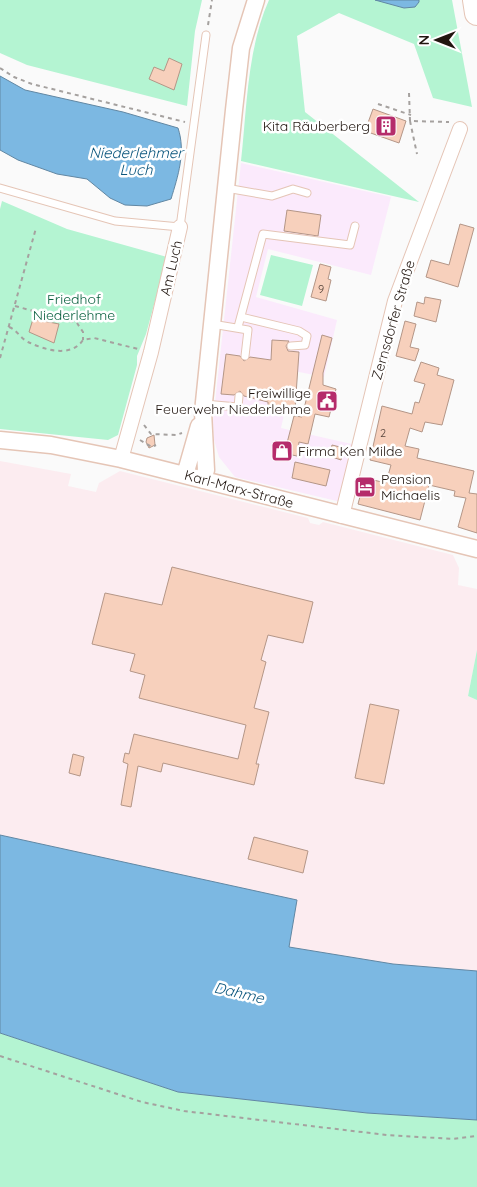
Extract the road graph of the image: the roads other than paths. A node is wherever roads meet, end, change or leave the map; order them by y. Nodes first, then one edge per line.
1 (256, 0) edge
2 (475, 0) edge
3 (477, 13) edge
4 (206, 35) road end
5 (460, 129) dead end
6 (0, 188) edge
7 (226, 188) junction
8 (307, 193) dead end
9 (355, 226) dead end
10 (180, 227) junction
11 (241, 317) junction
12 (212, 324) junction
13 (238, 327) junction
14 (291, 346) dead end
15 (245, 356) dead end
16 (239, 396) dead end
17 (202, 414) junction
18 (0, 440) edge
19 (121, 459) junction
20 (185, 475) junction
21 (203, 480) junction
22 (342, 516) junction
23 (477, 549) edge

1 - 7 street
2 - 3 highway
4 - 10 lane
5 - 22 street, Zernsdorfer Straße
6 - 10 lane, Am Luch
7 - 8 lane
7 - 12 street
9 - 11 lane
10 - 19 street, Am Luch
11 - 13 lane
11 - 14 lane
12 - 13 lane
12 - 17 street
13 - 15 lane
16 - 17 lane
17 - 20 street
17 - 21 street
18 - 19 street, Karl-Marx-Straße
19 - 20 street, Karl-Marx-Straße
20 - 21 street, Karl-Marx-Straße
21 - 22 street, Karl-Marx-Straße
22 - 23 street, Karl-Marx-Straße

